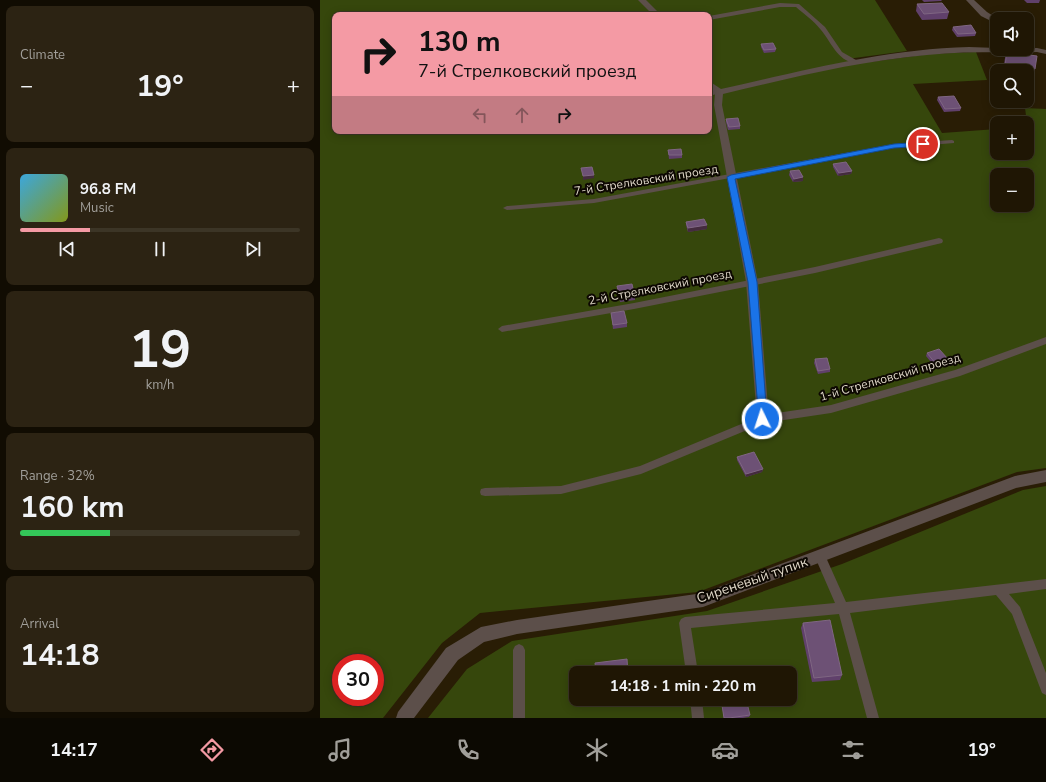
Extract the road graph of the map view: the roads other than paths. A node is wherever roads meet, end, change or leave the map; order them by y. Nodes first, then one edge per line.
1 (642, 0) edge
2 (970, 0) edge
3 (654, 12) edge
4 (712, 17) edge
5 (990, 18) edge
6 (1034, 48) edge
7 (1037, 50) junction
8 (1046, 52) edge
9 (854, 61) junction
10 (714, 93) edge
11 (952, 142) dead end
12 (731, 177) junction
13 (507, 208) dead end
14 (939, 241) dead end
15 (752, 282) junction
16 (502, 329) dead end
17 (1046, 340) edge
18 (762, 419) junction
19 (1046, 476) edge
20 (485, 492) dead end
21 (820, 557) junction
22 (1046, 584) edge
23 (998, 589) junction
24 (843, 608) junction
25 (519, 650) dead end
26 (691, 666) edge
27 (1046, 689) edge
28 (697, 706) edge
29 (404, 718) edge
30 (519, 718) edge
31 (698, 718) edge
32 (873, 718) edge

1 - 3 street
2 - 5 street
4 - 9 lane
6 - 7 street
7 - 8 street
7 - 9 street
9 - 10 street
10 - 12 street
11 - 12 lane, 7-й Стрелковский проезд
12 - 13 lane, 7-й Стрелковский проезд
12 - 15 street
14 - 15 lane, 2-й Стрелковский проезд
15 - 16 lane, 2-й Стрелковский проезд
15 - 18 street
17 - 18 lane, 1-й Стрелковский проезд
18 - 20 lane, 1-й Стрелковский проезд
19 - 21 street, Сиреневый тупик
21 - 24 lane
21 - 29 street, Сиреневый тупик
22 - 23 lane
23 - 24 lane
23 - 27 lane
24 - 26 lane
24 - 32 lane
25 - 30 lane
28 - 31 lane

